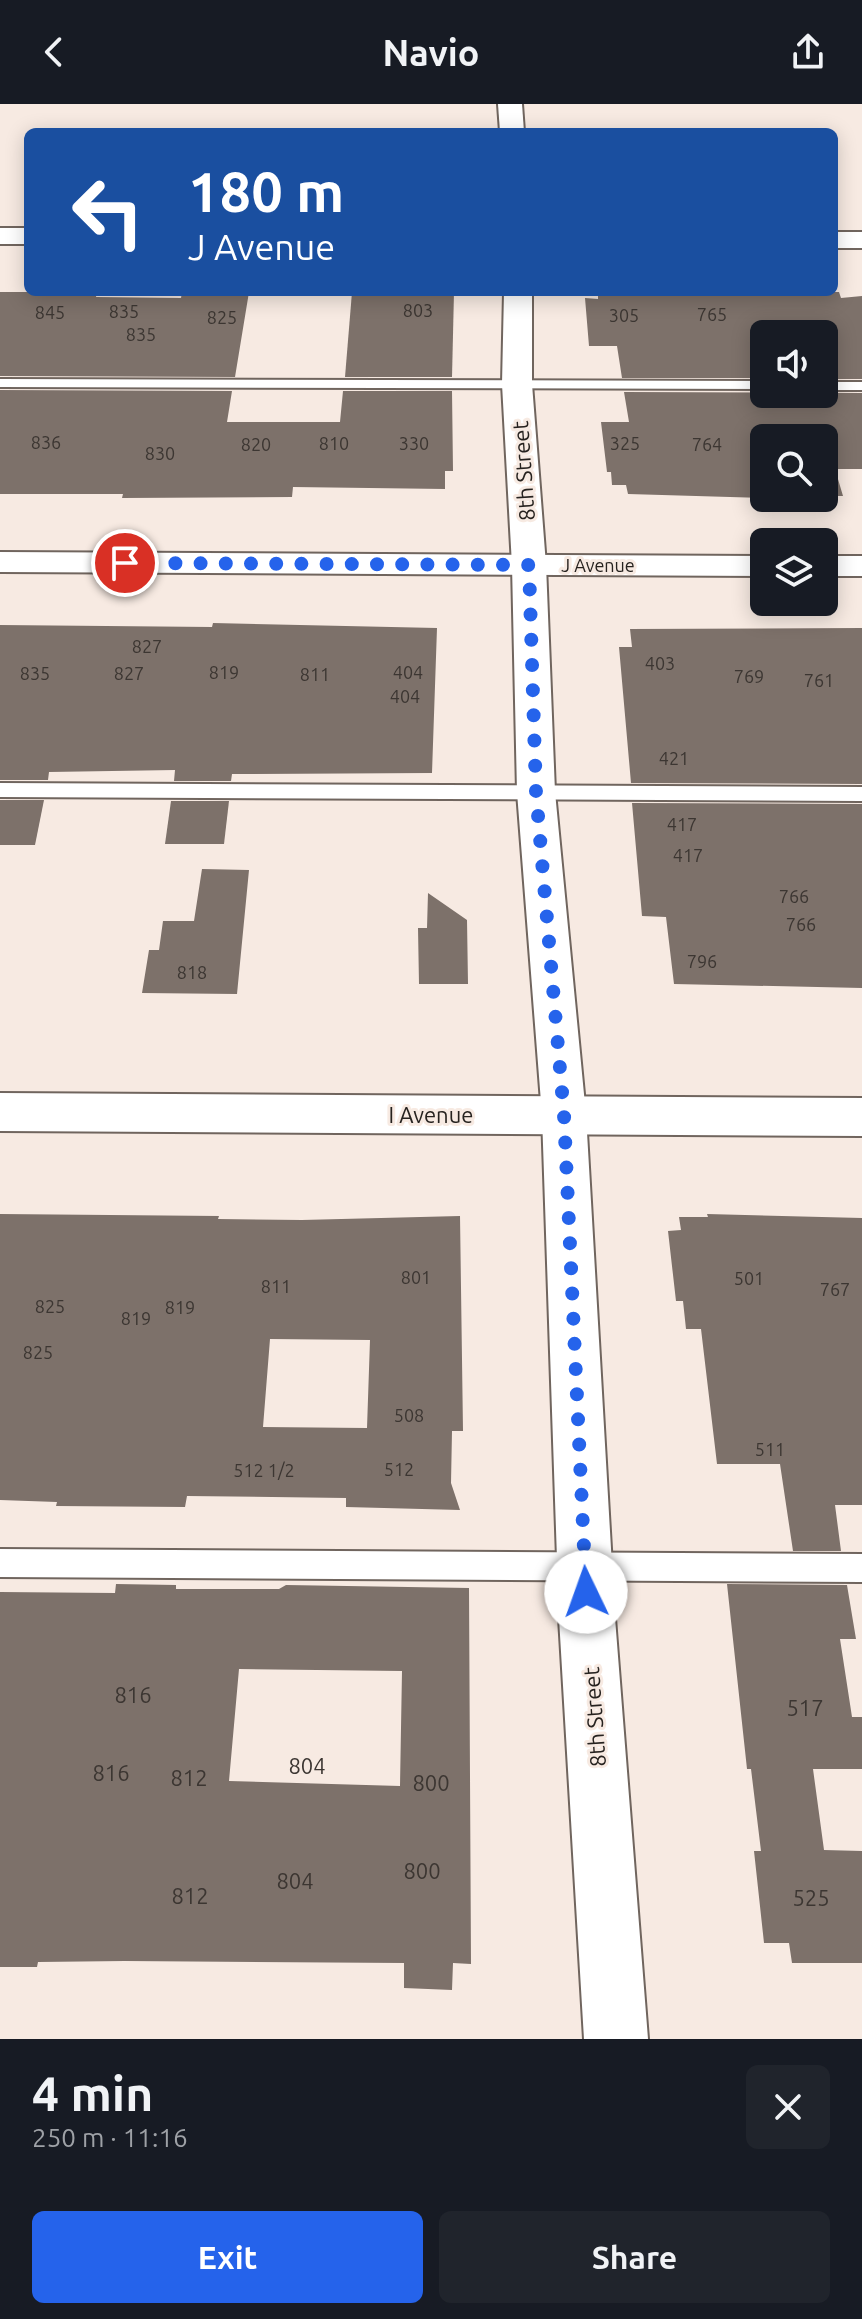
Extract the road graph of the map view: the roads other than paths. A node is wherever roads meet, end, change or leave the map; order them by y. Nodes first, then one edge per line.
1 (510, 104) edge
2 (512, 128) edge
3 (0, 236) edge
4 (24, 236) edge
5 (838, 240) edge
6 (862, 240) edge
7 (518, 296) edge
8 (0, 383) edge
9 (517, 384) junction
10 (750, 385) edge
11 (838, 386) edge
12 (862, 386) edge
13 (0, 562) edge
14 (529, 565) junction
15 (750, 566) edge
16 (838, 566) edge
17 (862, 566) edge
18 (0, 790) edge
19 (536, 792) junction
20 (862, 794) edge
21 (0, 1112) edge
22 (564, 1115) junction
23 (862, 1117) edge
24 (0, 1563) edge
25 (585, 1566) junction
26 (862, 1568) edge
27 (616, 2039) edge

1 - 2 street
3 - 4 street
5 - 6 street
7 - 9 street, 8th Street
8 - 9 lane
9 - 10 lane
9 - 14 street, 8th Street
11 - 12 lane
13 - 14 street, J Avenue
14 - 15 street, J Avenue
14 - 19 street, 8th Street
16 - 17 street
18 - 19 lane
19 - 20 lane
19 - 22 street, 8th Street
21 - 22 street, I Avenue
22 - 23 street, I Avenue
22 - 25 street, 8th Street
24 - 25 lane
25 - 26 lane
25 - 27 street, 8th Street

